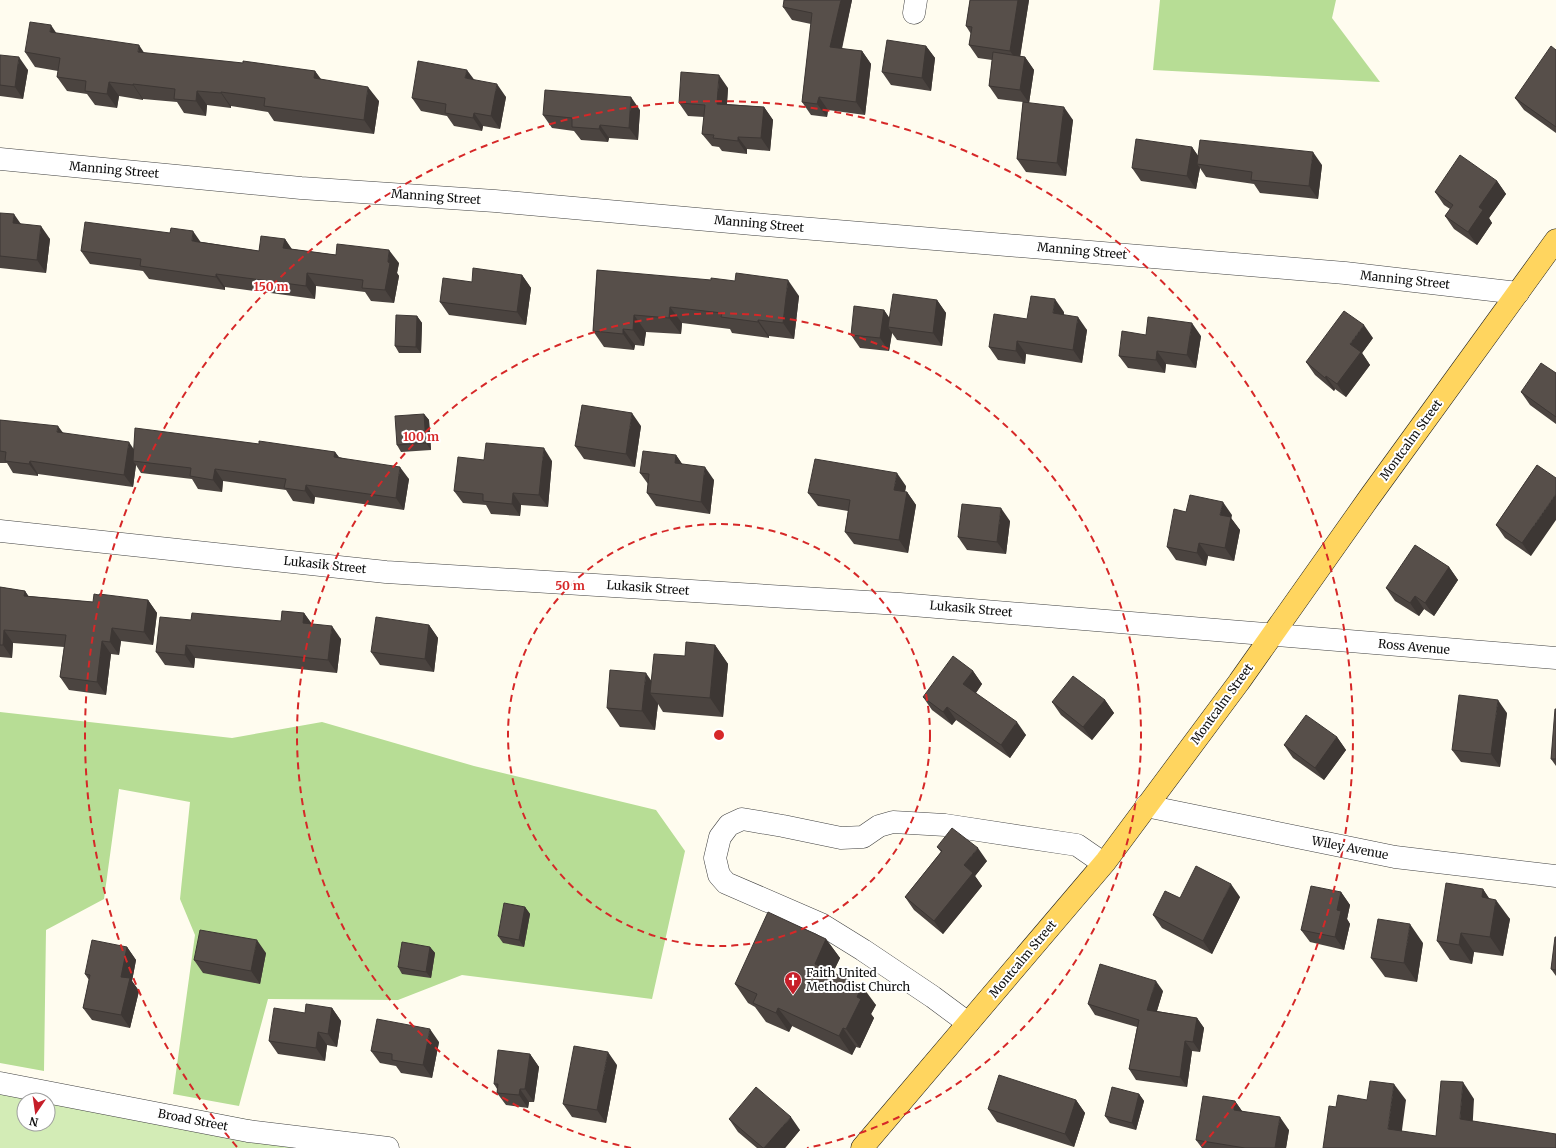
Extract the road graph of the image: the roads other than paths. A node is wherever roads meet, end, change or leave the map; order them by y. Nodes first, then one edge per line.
1 (0, 159) edge
2 (1556, 240) edge
3 (1518, 293) junction
4 (0, 531) edge
5 (1273, 634) junction
6 (1556, 658) edge
7 (1146, 806) junction
8 (1103, 864) junction
9 (1556, 876) edge
10 (968, 1023) junction
11 (0, 1082) edge
12 (388, 1148) edge
13 (862, 1148) edge

1 - 3 street, Manning Street
2 - 3 main road, Montcalm Street
3 - 5 main road, Montcalm Street
4 - 5 street, Lukasik Street
5 - 6 street, Ross Avenue
5 - 7 main road, Montcalm Street
7 - 8 main road, Montcalm Street
7 - 9 street, Wiley Avenue
8 - 10 main road, Montcalm Street
8 - 10 street
10 - 13 main road, Montcalm Street
11 - 12 street, Broad Street

